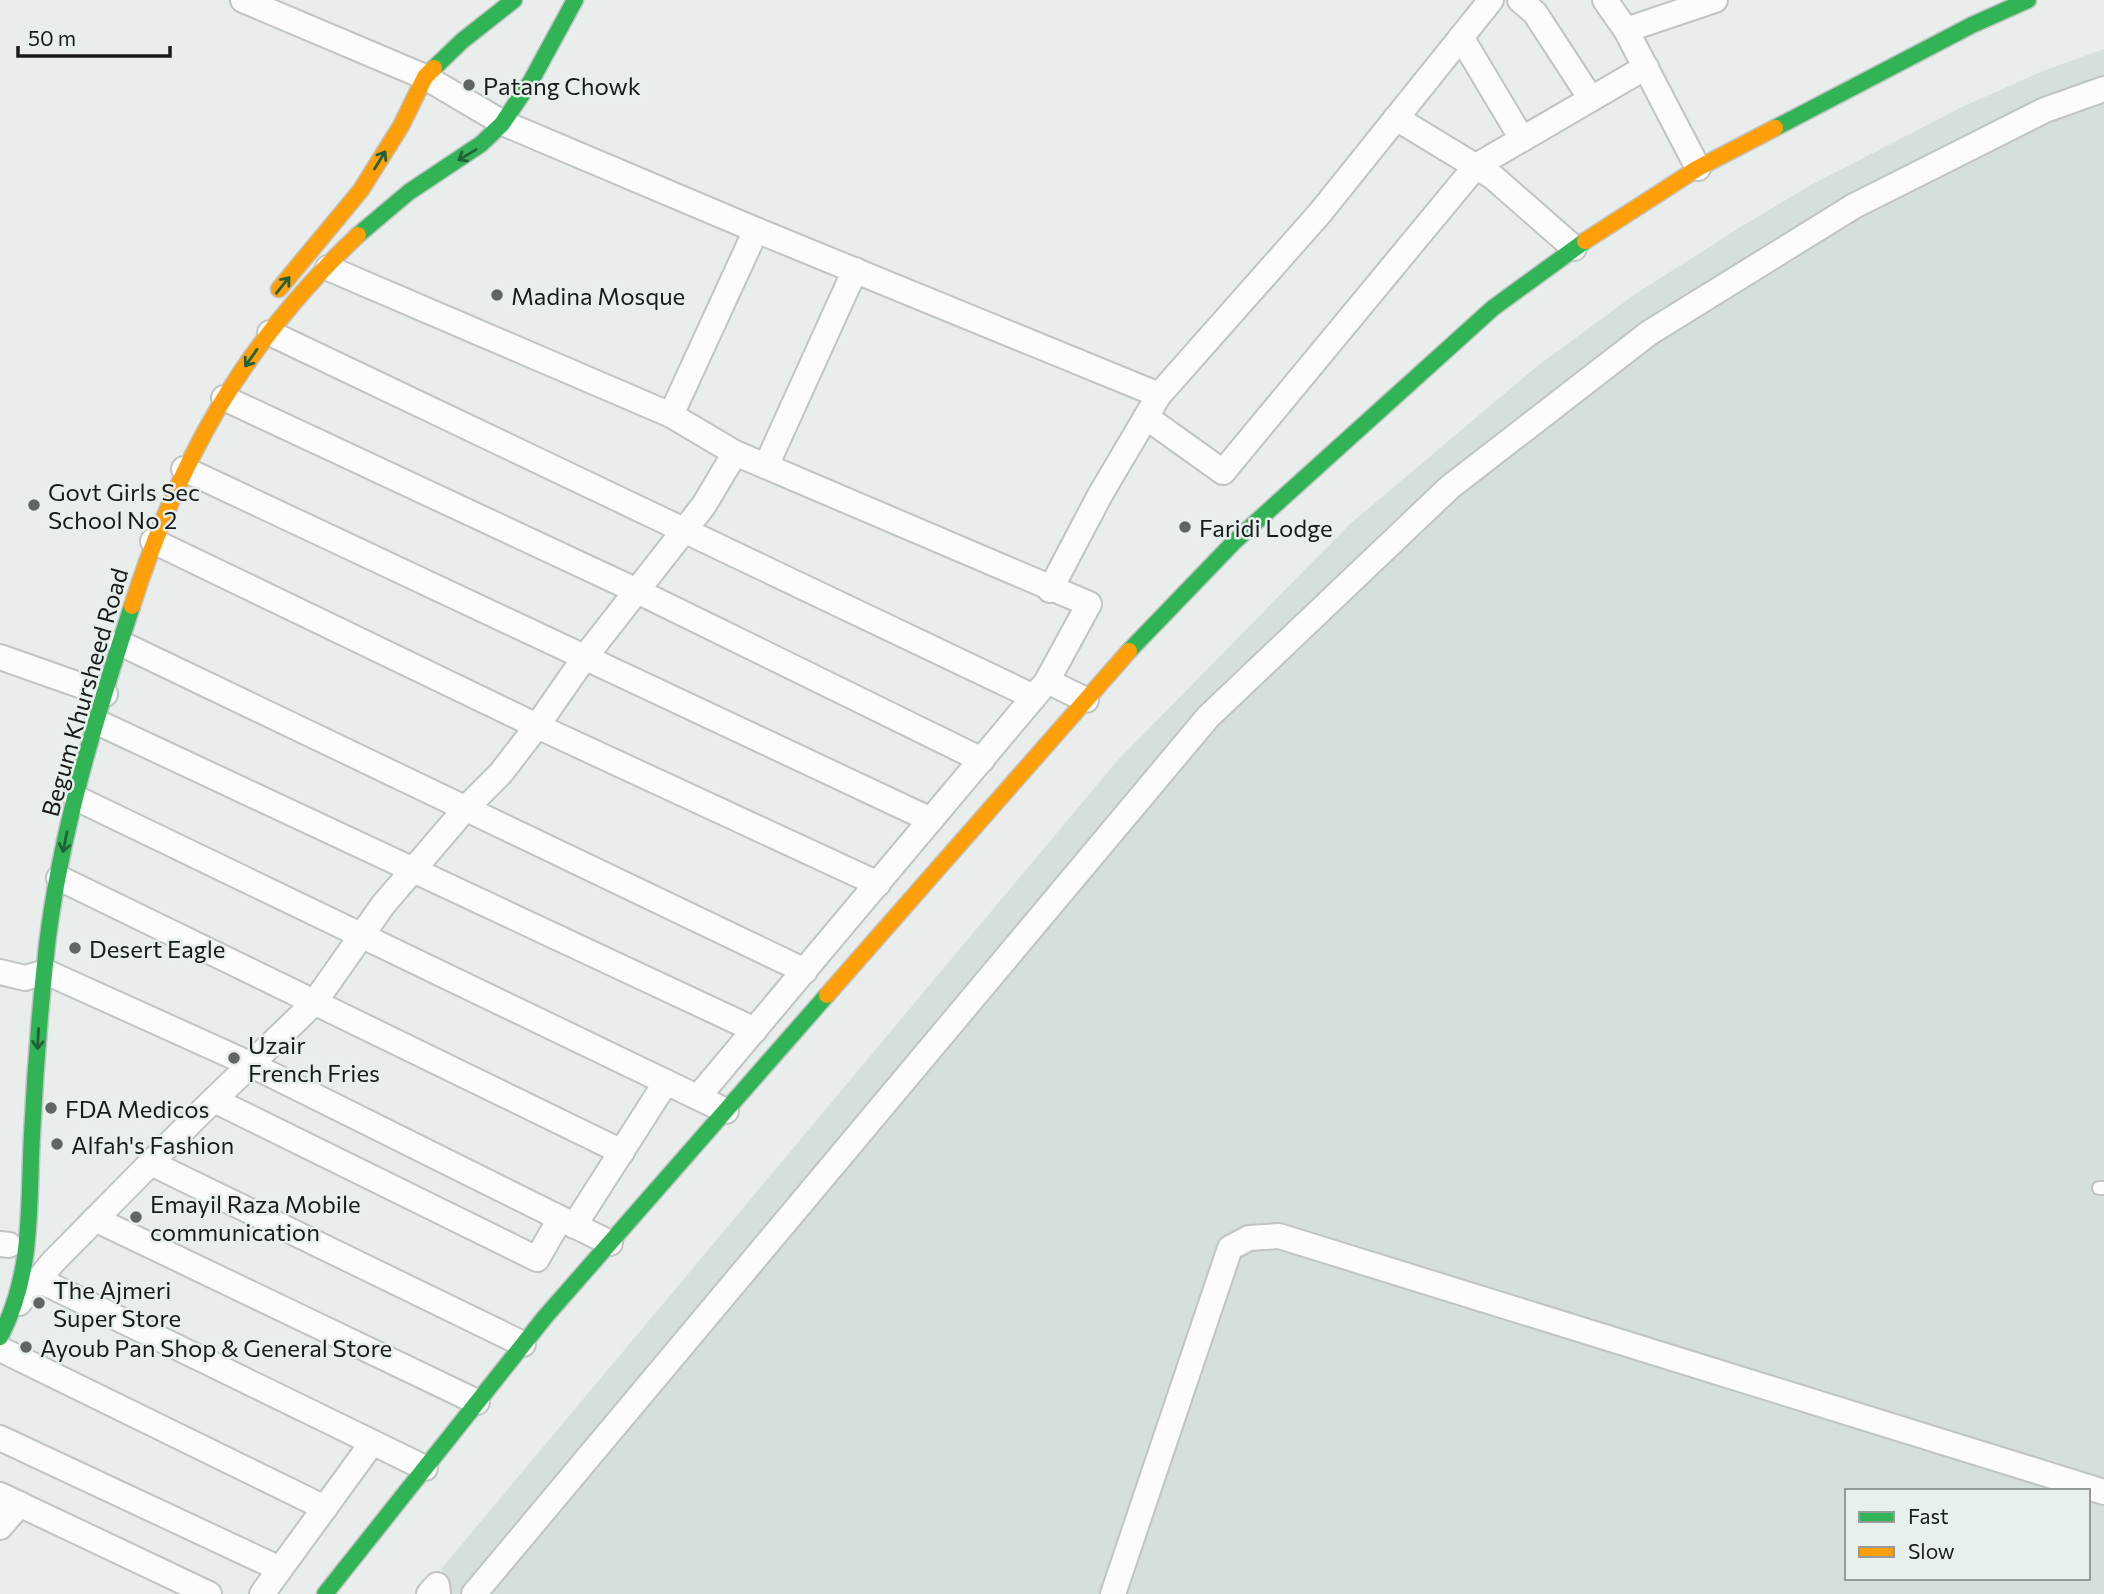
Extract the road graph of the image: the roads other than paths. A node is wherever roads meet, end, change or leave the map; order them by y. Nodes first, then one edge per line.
1 (243, 0) edge
2 (514, 0) edge
3 (575, 0) edge
4 (1492, 0) edge
5 (1520, 0) edge
6 (1605, 0) edge
7 (2028, 0) edge
8 (1702, 2) edge
9 (1626, 30) junction
10 (1461, 37) junction
11 (1646, 67) junction
12 (425, 78) junction
13 (2104, 89) edge
14 (1591, 99) junction
15 (1396, 118) junction
16 (503, 122) junction
17 (1522, 139) junction
18 (1476, 166) junction
19 (1698, 168) junction
20 (756, 230) junction
21 (1574, 248) junction
22 (328, 268) junction
23 (855, 270) junction
24 (271, 299) dead end
25 (270, 333) junction
26 (1159, 395) junction
27 (224, 398) junction
28 (671, 415) junction
29 (1146, 417) junction
30 (735, 453) junction
31 (766, 466) junction
32 (184, 469) junction
33 (685, 529) junction
34 (153, 541) junction
35 (635, 590) junction
36 (1050, 590) junction
37 (120, 643) junction
38 (0, 657) edge
39 (585, 657) junction
40 (1041, 689) junction
41 (89, 690) junction
42 (1086, 700) junction
43 (97, 722) junction
44 (537, 726) junction
45 (982, 760) junction
46 (67, 799) junction
47 (466, 808) junction
48 (931, 820) junction
49 (414, 873) junction
50 (50, 876) junction
51 (878, 884) junction
52 (360, 934) junction
53 (805, 971) junction
54 (0, 972) edge
55 (30, 976) junction
56 (314, 1003) junction
57 (755, 1030) junction
58 (252, 1065) junction
59 (666, 1082) junction
60 (698, 1097) junction
61 (214, 1100) junction
62 (726, 1111) junction
63 (15, 1139) dead end
64 (622, 1152) junction
65 (151, 1163) junction
66 (14, 1166) dead end
67 (95, 1219) junction
68 (567, 1222) junction
69 (6, 1240) edge
70 (610, 1243) junction
71 (39, 1280) junction
72 (8, 1303) edge
73 (0, 1337) edge
74 (523, 1344) junction
75 (0, 1349) edge
76 (477, 1402) junction
77 (0, 1437) edge
78 (372, 1443) junction
79 (425, 1468) junction
80 (2104, 1492) edge
81 (10, 1500) edge
82 (325, 1508) junction
83 (0, 1527) edge
84 (280, 1569) junction
85 (209, 1594) edge
86 (262, 1594) edge
87 (325, 1594) edge
88 (429, 1594) edge
89 (438, 1594) edge
90 (474, 1594) edge
91 (1113, 1594) edge

1 - 12 street
2 - 12 street
3 - 16 street, Begum Khursheed Road
4 - 10 street
5 - 14 street
6 - 9 street
7 - 19 street
8 - 9 street
9 - 11 street
10 - 15 street
10 - 17 street
11 - 14 street
11 - 19 street
12 - 16 street
24 -> 12 street
13 - 90 street
14 - 17 street
15 - 18 street
15 - 26 street
16 - 20 street
16 -> 22 street, Begum Khursheed Road
17 - 18 street
18 - 21 street
18 - 29 street
19 - 21 street
20 - 23 street
20 - 28 street
21 - 42 street
22 - 25 street, Begum Khursheed Road
22 - 28 street
23 - 26 street
23 - 31 street
25 -> 27 street, Begum Khursheed Road
25 - 33 street
26 - 29 street
27 - 32 street, Begum Khursheed Road
27 - 35 street
28 - 30 street
29 - 36 street
30 - 31 street
30 - 33 street
31 - 36 street
32 - 34 street, Begum Khursheed Road
32 - 39 street
33 - 35 street
33 - 40 street
34 - 37 street, Begum Khursheed Road
34 - 44 street
35 - 39 street
35 - 45 street
36 - 40 street
37 - 41 street, Begum Khursheed Road
37 - 47 street
38 - 41 street
39 - 44 street
39 - 48 street
40 - 42 street
40 - 45 street
41 - 43 street, Begum Khursheed Road
42 - 62 street
43 - 46 street, Begum Khursheed Road
43 - 49 street
44 - 47 street
44 - 51 street
45 - 48 street
46 - 50 street, Begum Khursheed Road
46 - 52 street
47 - 49 street
47 - 53 street
48 - 51 street
49 - 52 street
49 - 57 street
50 - 55 street, Begum Khursheed Road
50 - 56 street
51 - 53 street
52 - 56 street
52 - 59 street
53 - 57 street
54 - 55 street
55 - 58 street
55 -> 72 street, Begum Khursheed Road
56 - 58 street
56 - 64 street
57 - 60 street
58 - 61 street
58 - 68 street
59 - 60 street
59 - 64 street
60 - 62 street
61 - 65 street
61 - 68 street
62 - 70 street
63 - 66 street
64 - 68 street
65 - 67 street
65 - 74 street
67 - 71 street
67 - 76 street
68 - 70 street
69 - 72 street, Begum Khursheed Road
70 - 74 street
71 - 72 street
71 - 78 street
72 - 73 street, Begum Khursheed Road
74 - 76 street
75 - 82 street
76 - 79 street
77 - 84 street
78 - 79 street
78 - 82 street
79 - 87 street
80 - 91 street
81 - 83 street
81 - 85 street
82 - 84 street
84 - 86 street
88 - 89 street

